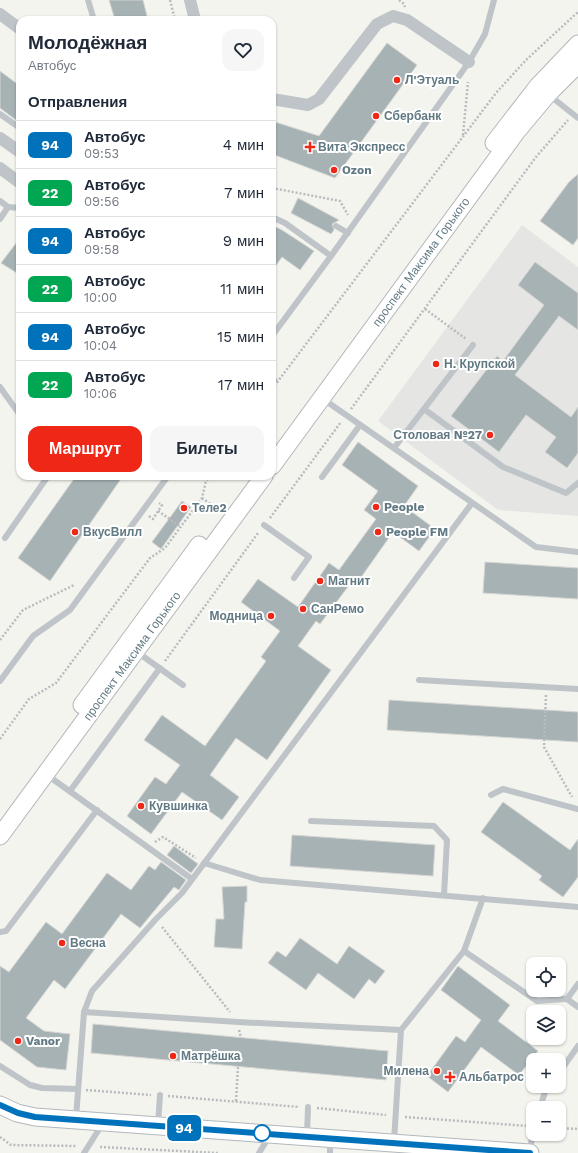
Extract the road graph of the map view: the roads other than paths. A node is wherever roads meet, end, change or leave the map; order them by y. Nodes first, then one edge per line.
1 (88, 0) edge
2 (190, 0) edge
3 (494, 0) edge
4 (0, 14) edge
5 (93, 16) edge
6 (194, 16) edge
7 (16, 26) edge
8 (578, 44) edge
9 (469, 62) junction
10 (578, 64) edge
11 (543, 90) junction
12 (276, 99) edge
13 (0, 114) edge
14 (578, 118) edge
15 (16, 125) edge
16 (0, 138) edge
17 (16, 149) edge
18 (0, 168) edge
19 (16, 180) edge
20 (0, 201) edge
21 (8, 207) junction
22 (16, 208) edge
23 (0, 218) edge
24 (276, 219) edge
25 (336, 226) dead end
26 (348, 233) junction
27 (331, 256) junction
28 (276, 331) edge
29 (473, 345) road end
30 (0, 387) edge
31 (317, 395) junction
32 (16, 409) edge
33 (424, 409) junction
34 (360, 425) junction
35 (276, 441) edge
36 (394, 448) junction
37 (276, 460) edge
38 (322, 478) dead end
39 (45, 480) edge
40 (165, 480) edge
41 (247, 480) edge
42 (261, 480) edge
43 (578, 483) edge
44 (472, 503) junction
45 (264, 525) road end
46 (5, 538) dead end
47 (578, 552) edge
48 (294, 578) dead end
49 (131, 648) junction
50 (160, 668) junction
51 (419, 680) dead end
52 (0, 681) edge
53 (183, 685) dead end
54 (578, 689) edge
55 (41, 771) junction
56 (70, 791) junction
57 (491, 795) dead end
58 (578, 809) edge
59 (97, 810) junction
60 (0, 817) edge
61 (311, 821) dead end
62 (0, 836) edge
63 (204, 863) junction
64 (192, 879) junction
65 (444, 895) junction
66 (483, 898) junction
67 (578, 907) edge
68 (0, 932) edge
69 (464, 951) junction
70 (578, 984) edge
71 (567, 999) junction
72 (578, 1007) edge
73 (84, 1012) junction
74 (401, 1030) junction
75 (578, 1046) edge
76 (566, 1063) edge
77 (0, 1066) edge
78 (78, 1089) junction
79 (160, 1095) dead end
80 (0, 1105) edge
81 (308, 1107) dead end
82 (76, 1120) junction
83 (104, 1122) junction
84 (158, 1126) junction
85 (271, 1134) junction
86 (307, 1137) junction
87 (532, 1141) edge
88 (394, 1143) junction
89 (330, 1146) edge
90 (84, 1153) edge
91 (259, 1153) edge
92 (529, 1153) edge

1 - 5 lane
2 - 6 street
3 - 9 lane
4 - 7 street
8 - 11 main road, проспект Максима Горького
9 - 12 street
9 - 26 lane
10 - 11 main road, проспект Максима Горького
11 - 14 lane
11 - 31 main road, проспект Максима Горького
13 - 15 lane
16 - 17 street
18 - 19 street
20 - 21 lane
21 - 22 lane
21 - 23 lane
24 - 27 lane
25 - 26 lane
26 - 27 lane
27 - 28 lane
29 - 33 lane
30 - 32 lane
31 - 34 lane
31 - 35 main road, проспект Максима Горького
31 - 37 main road, проспект Максима Горького
33 - 36 lane
33 - 43 lane
34 - 36 lane
34 - 38 lane
36 - 44 lane
39 - 46 lane
40 - 52 lane
41 - 49 main road, проспект Максима Горького
42 - 49 main road, проспект Максима Горького
44 - 47 lane
44 - 63 lane
45 - 48 lane
49 - 50 lane
49 - 55 main road, проспект Максима Горького
50 - 53 lane
50 - 56 lane
51 - 54 lane
55 - 56 lane
55 - 60 main road, проспект Максима Горького
55 - 62 main road, проспект Максима Горького
56 - 59 lane
57 - 58 lane
59 - 64 lane
59 - 68 lane
61 - 65 lane
63 - 64 lane
63 - 65 lane
64 - 73 lane
65 - 66 lane
66 - 67 lane
66 - 69 lane
69 - 71 lane
69 - 74 lane
70 - 71 lane
71 - 72 lane
73 - 74 lane
73 - 78 lane
74 - 88 lane
75 - 76 lane
77 - 78 lane
78 - 82 lane
79 - 84 lane
80 - 82 main road
81 - 86 lane
82 - 83 main road
83 - 84 main road
83 - 90 lane
84 - 85 main road
85 - 86 main road
85 - 91 lane
86 - 89 main road
87 - 92 lane
88 - 89 main road
88 - 92 main road

